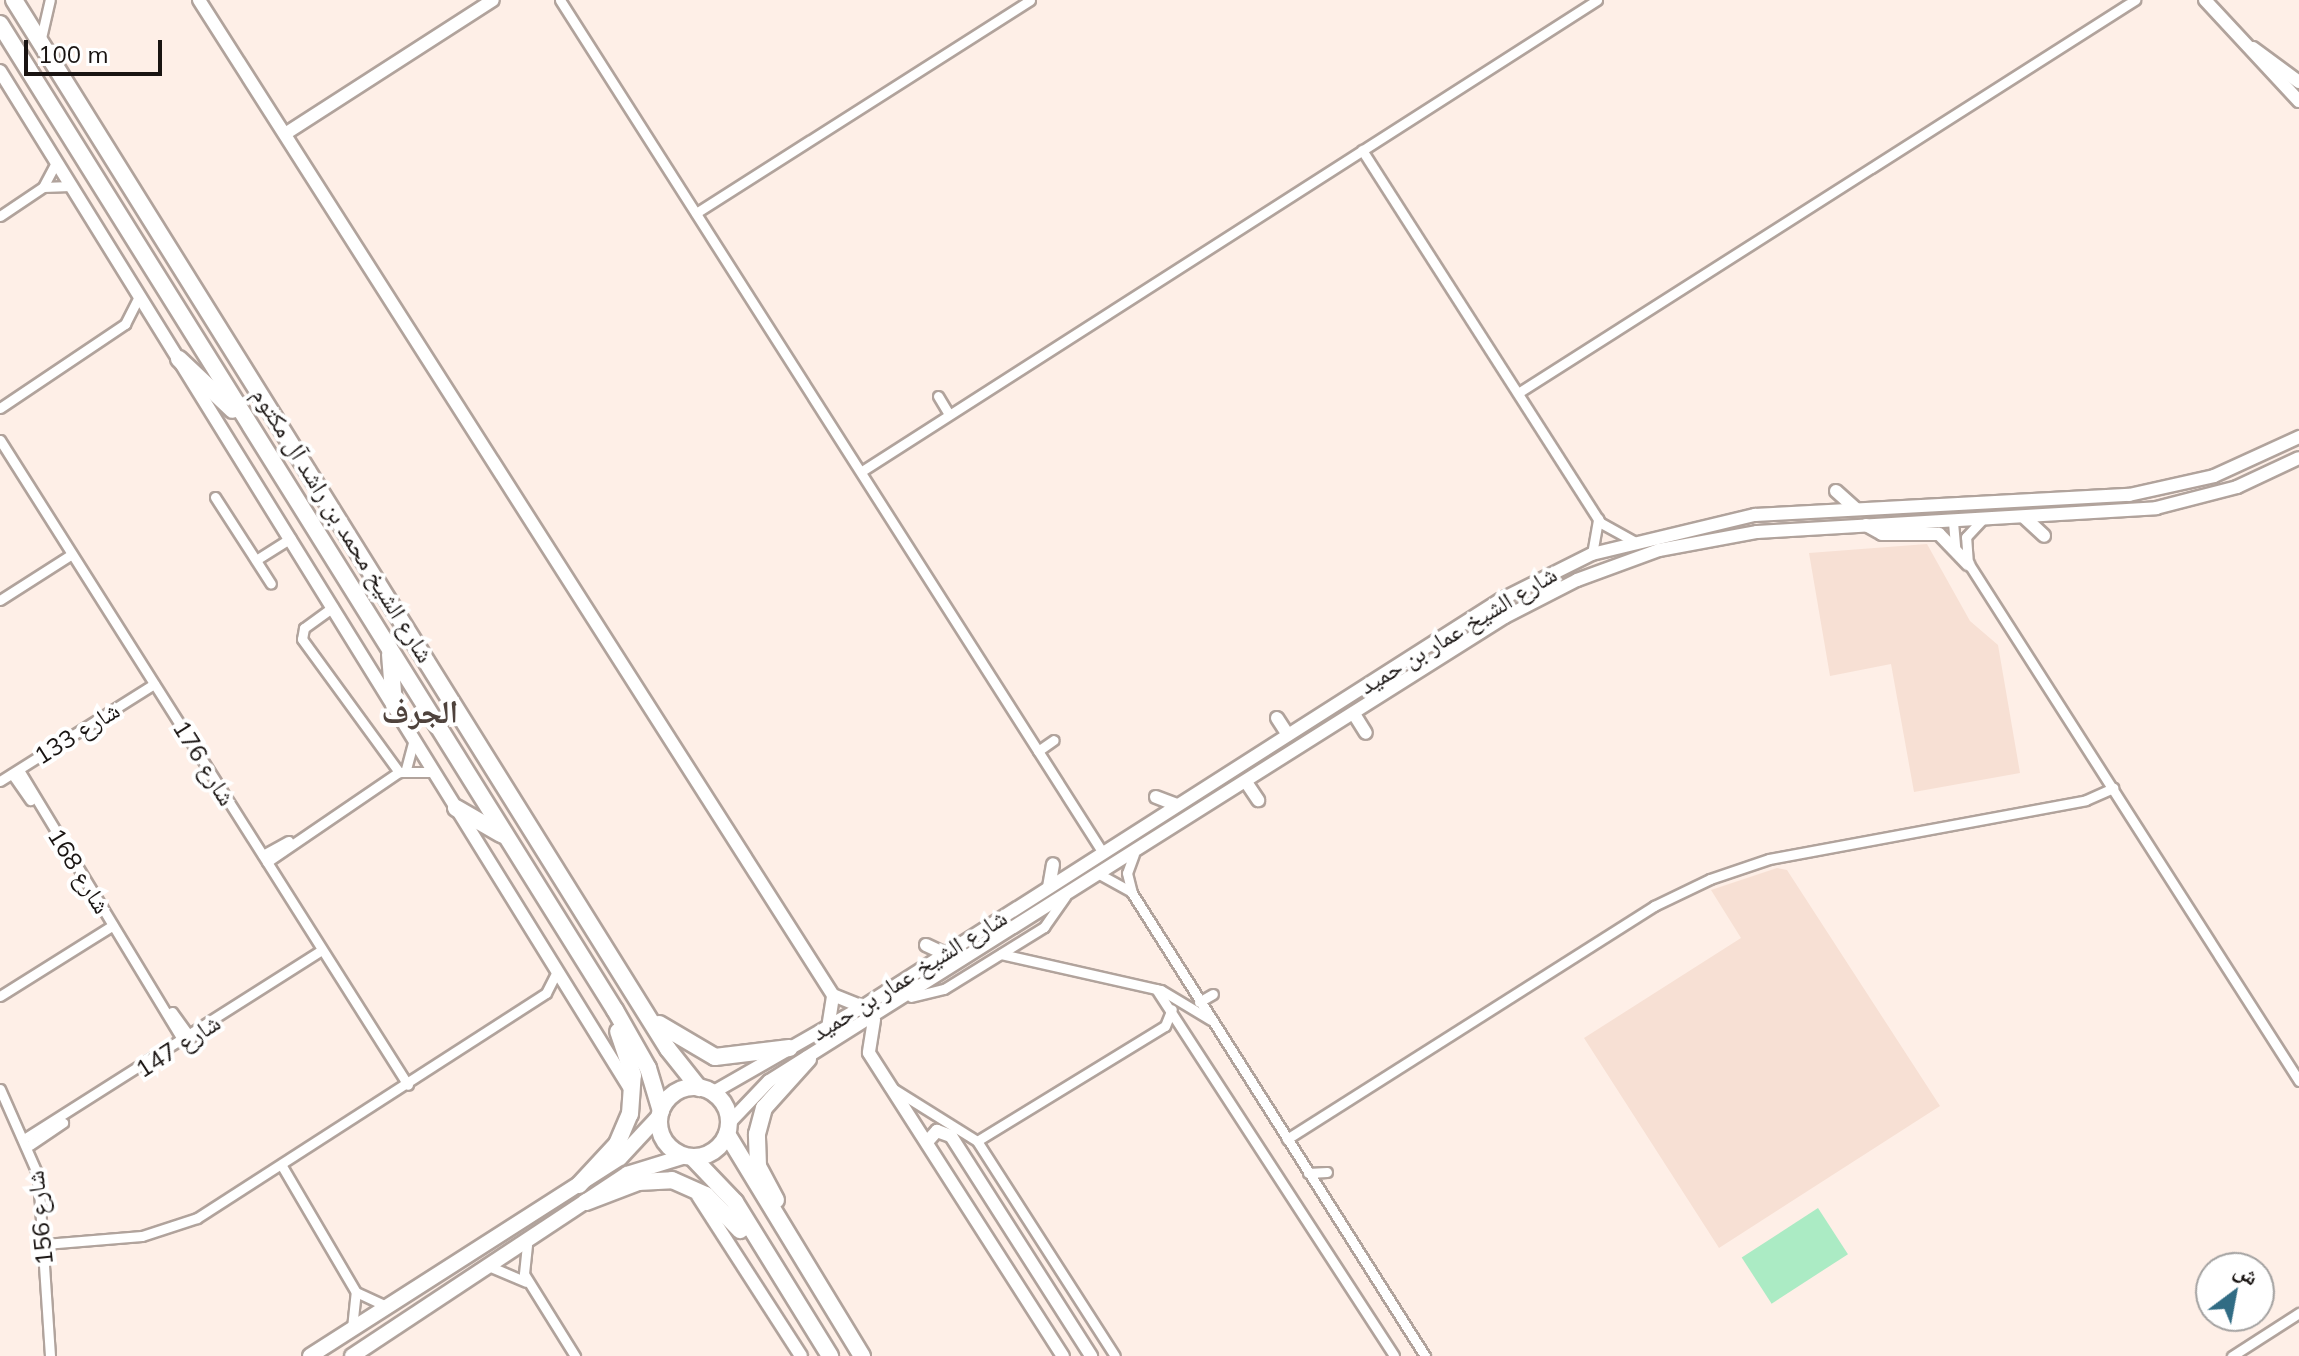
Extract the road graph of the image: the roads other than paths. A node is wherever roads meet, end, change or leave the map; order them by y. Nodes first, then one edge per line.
1 (14, 0) edge
2 (50, 0) edge
3 (199, 0) edge
4 (493, 0) edge
5 (560, 0) edge
6 (1030, 0) edge
7 (1597, 0) edge
8 (2135, 0) edge
9 (2205, 0) edge
10 (0, 24) edge
11 (42, 45) junction
12 (2250, 47) junction
13 (0, 71) edge
14 (2299, 82) edge
15 (2299, 101) edge
16 (285, 134) junction
17 (1362, 150) junction
18 (55, 164) junction
19 (70, 186) junction
20 (43, 187) junction
21 (696, 213) junction
22 (0, 216) edge
23 (139, 297) junction
24 (154, 323) junction
25 (125, 324) junction
26 (179, 359) junction
27 (1518, 393) junction
28 (938, 396) dead end
29 (0, 408) edge
30 (949, 414) junction
31 (246, 419) junction
32 (2299, 437) edge
33 (0, 440) edge
34 (2299, 458) edge
35 (862, 471) junction
36 (1836, 491) dead end
37 (215, 497) dead end
38 (2056, 500) junction
39 (1856, 509) junction
40 (1597, 516) junction
41 (2025, 518) junction
42 (1982, 520) junction
43 (1953, 522) junction
44 (1866, 525) junction
45 (2044, 536) dead end
46 (291, 538) junction
47 (1633, 541) junction
48 (72, 554) junction
49 (1592, 554) junction
50 (256, 560) junction
51 (1968, 564) junction
52 (271, 584) dead end
53 (0, 600) edge
54 (333, 607) junction
55 (390, 652) junction
56 (154, 684) junction
57 (394, 705) junction
58 (1354, 714) junction
59 (1277, 718) dead end
60 (1366, 733) dead end
61 (1288, 735) junction
62 (414, 740) junction
63 (1054, 740) dead end
64 (1038, 751) junction
65 (402, 771) junction
66 (15, 772) junction
67 (434, 772) junction
68 (0, 781) edge
69 (1246, 782) junction
70 (2113, 788) junction
71 (1156, 797) dead end
72 (1258, 800) dead end
73 (1177, 805) junction
74 (456, 808) junction
75 (507, 837) junction
76 (1103, 853) junction
77 (1134, 854) junction
78 (265, 859) junction
79 (1053, 864) dead end
80 (1101, 875) junction
81 (1049, 887) junction
82 (1132, 893) junction
83 (1065, 897) junction
84 (112, 922) junction
85 (926, 945) dead end
86 (324, 953) junction
87 (945, 954) junction
88 (1001, 954) junction
89 (557, 971) junction
90 (1156, 989) junction
91 (2, 993) edge
92 (546, 993) junction
93 (1213, 994) dead end
94 (833, 995) junction
95 (572, 996) junction
96 (911, 997) junction
97 (1199, 1002) junction
98 (862, 1007) junction
99 (1172, 1008) junction
100 (615, 1010) junction
101 (645, 1013) junction
102 (874, 1020) junction
103 (1211, 1020) junction
104 (828, 1028) junction
105 (188, 1040) junction
106 (840, 1042) junction
107 (789, 1048) junction
108 (869, 1053) junction
109 (808, 1059) junction
110 (2299, 1081) edge
111 (408, 1085) junction
112 (887, 1086) junction
113 (0, 1089) edge
114 (706, 1090) junction
115 (634, 1097) junction
116 (660, 1113) junction
117 (728, 1128) junction
118 (1287, 1139) junction
119 (29, 1141) junction
120 (977, 1141) junction
121 (927, 1142) junction
122 (689, 1157) junction
123 (278, 1168) junction
124 (1327, 1172) dead end
125 (1308, 1173) junction
126 (579, 1185) junction
127 (692, 1187) junction
128 (586, 1202) junction
129 (45, 1244) junction
130 (527, 1245) junction
131 (795, 1249) junction
132 (491, 1267) junction
133 (775, 1269) junction
134 (529, 1284) junction
135 (356, 1292) junction
136 (389, 1306) junction
137 (2299, 1313) edge
138 (349, 1331) junction
139 (50, 1356) edge
140 (310, 1356) edge
141 (352, 1356) edge
142 (575, 1356) edge
143 (801, 1356) edge
144 (830, 1356) edge
145 (862, 1356) edge
146 (1063, 1356) edge
147 (1091, 1356) edge
148 (1115, 1356) edge
149 (1394, 1356) edge
150 (1425, 1356) edge
151 (2232, 1356) edge

1 - 11 highway, شارع الشيخ محمد بن راشد آل مكتوم
2 - 11 street
3 - 16 street
4 - 16 street
5 - 21 street
6 - 21 street
7 - 17 street
8 - 27 street
9 - 12 street
10 - 31 highway, شارع الشيخ محمد بن راشد آل مكتوم
11 - 101 highway, شارع الشيخ محمد بن راشد آل مكتوم
12 - 14 street
12 - 15 street
13 - 18 street
16 - 94 street
17 - 27 street
17 - 30 street
18 - 19 street
18 - 20 street
19 - 20 street
19 - 23 street
20 - 22 street
21 - 35 street
23 - 24 street
23 - 25 street
24 - 25 street
24 - 26 street
25 - 29 street
26 - 31 highway
26 - 46 street
27 - 40 street
28 - 30 street
30 - 35 street
31 - 55 highway, شارع الشيخ محمد بن راشد آل مكتوم
32 - 38 street, شارع الشيخ عمار بن حميد
33 - 48 street, شارع 176
34 - 41 street, شارع الشيخ عمار بن حميد
35 - 64 street
36 - 39 street
37 - 50 street
38 - 39 street, شارع الشيخ عمار بن حميد
38 - 43 street
39 - 47 street, شارع الشيخ عمار بن حميد
40 - 47 street
40 - 49 street
41 - 42 street, شارع الشيخ عمار بن حميد
41 - 45 street
42 - 43 street, شارع الشيخ عمار بن حميد
42 - 51 street
43 - 44 street, شارع الشيخ عمار بن حميد
43 - 51 street
44 - 51 street
44 - 58 street, شارع الشيخ عمار بن حميد
46 - 50 street
46 - 54 street
47 - 49 street, شارع الشيخ عمار بن حميد
48 - 53 street
48 - 56 street, شارع 176
49 - 61 street, شارع الشيخ عمار بن حميد
50 - 52 street
51 - 70 street
54 - 57 street
54 - 65 street
55 - 57 highway
55 - 75 highway, شارع الشيخ محمد بن راشد آل مكتوم
56 - 66 street, شارع 133
56 - 78 street, شارع 176
57 - 62 street
58 - 60 street
58 - 69 street, شارع الشيخ عمار بن حميد
59 - 61 street
61 - 73 street, شارع الشيخ عمار بن حميد
62 - 65 street
62 - 67 street
63 - 64 street
64 - 76 street
65 - 67 street
65 - 78 street
66 - 68 street, شارع 133
66 - 84 street, شارع 168
67 - 74 street
69 - 72 street
69 - 77 street, شارع الشيخ عمار بن حميد
70 - 110 street
70 - 118 street
71 - 73 street
73 - 76 street, شارع الشيخ عمار بن حميد
74 - 75 highway
74 - 89 street
75 - 100 highway, شارع الشيخ محمد بن راشد آل مكتوم
76 - 81 street, شارع الشيخ عمار بن حميد
77 - 80 street, شارع الشيخ عمار بن حميد
77 - 82 street
78 - 86 street, شارع 176
79 - 81 street
80 - 82 street
80 - 83 street, شارع الشيخ عمار بن حميد
81 - 87 street, شارع الشيخ عمار بن حميد
82 - 97 street
83 - 88 street
83 - 96 street, شارع الشيخ عمار بن حميد
84 - 91 street
84 - 105 street, شارع 168
85 - 87 street
86 - 105 street, شارع 147
86 - 111 street, شارع 176
87 - 98 street, شارع الشيخ عمار بن حميد
88 - 90 street
88 - 96 street
89 - 92 street
89 - 95 street
90 - 99 street
90 - 103 street
92 - 95 street
92 - 111 street
93 - 97 street
94 - 98 street
94 - 104 street
95 - 115 street
96 - 102 street, شارع الشيخ عمار بن حميد
97 - 103 street
98 - 104 street, شارع الشيخ عمار بن حميد
99 - 120 street
99 - 149 street
100 - 115 highway
100 - 116 highway, شارع الشيخ محمد بن راشد آل مكتوم
101 - 107 highway
101 - 114 highway, شارع الشيخ محمد بن راشد آل مكتوم
102 - 106 street, شارع الشيخ عمار بن حميد
102 - 108 street
103 - 118 street
104 - 107 street, شارع الشيخ عمار بن حميد
105 - 119 street, شارع 147
106 - 108 street
106 - 109 street, شارع الشيخ عمار بن حميد
107 - 114 street, شارع الشيخ عمار بن حميد
108 - 112 street
109 - 117 street, شارع الشيخ عمار بن حميد
109 - 131 highway
111 - 123 street
112 - 120 street
112 - 121 street
113 - 119 street, شارع 156
114 - 116 highway
114 - 117 highway
115 - 126 highway
116 - 122 highway
116 - 126 main road
117 - 122 highway
117 - 131 highway
118 - 125 street
119 - 129 street, شارع 156
120 - 148 street
121 - 146 street
121 - 147 street
122 - 128 main road
122 - 133 highway
123 - 129 street
123 - 135 street
124 - 125 street
125 - 150 street
126 - 136 main road
127 - 128 highway
127 - 133 highway
127 - 143 street
128 - 130 main road
129 - 139 street, شارع 156
130 - 132 main road
130 - 134 street
131 - 145 highway
132 - 134 street
132 - 141 main road
133 - 144 highway
134 - 142 street
135 - 136 street
135 - 138 street
136 - 138 main road
137 - 151 street
138 - 140 main road

